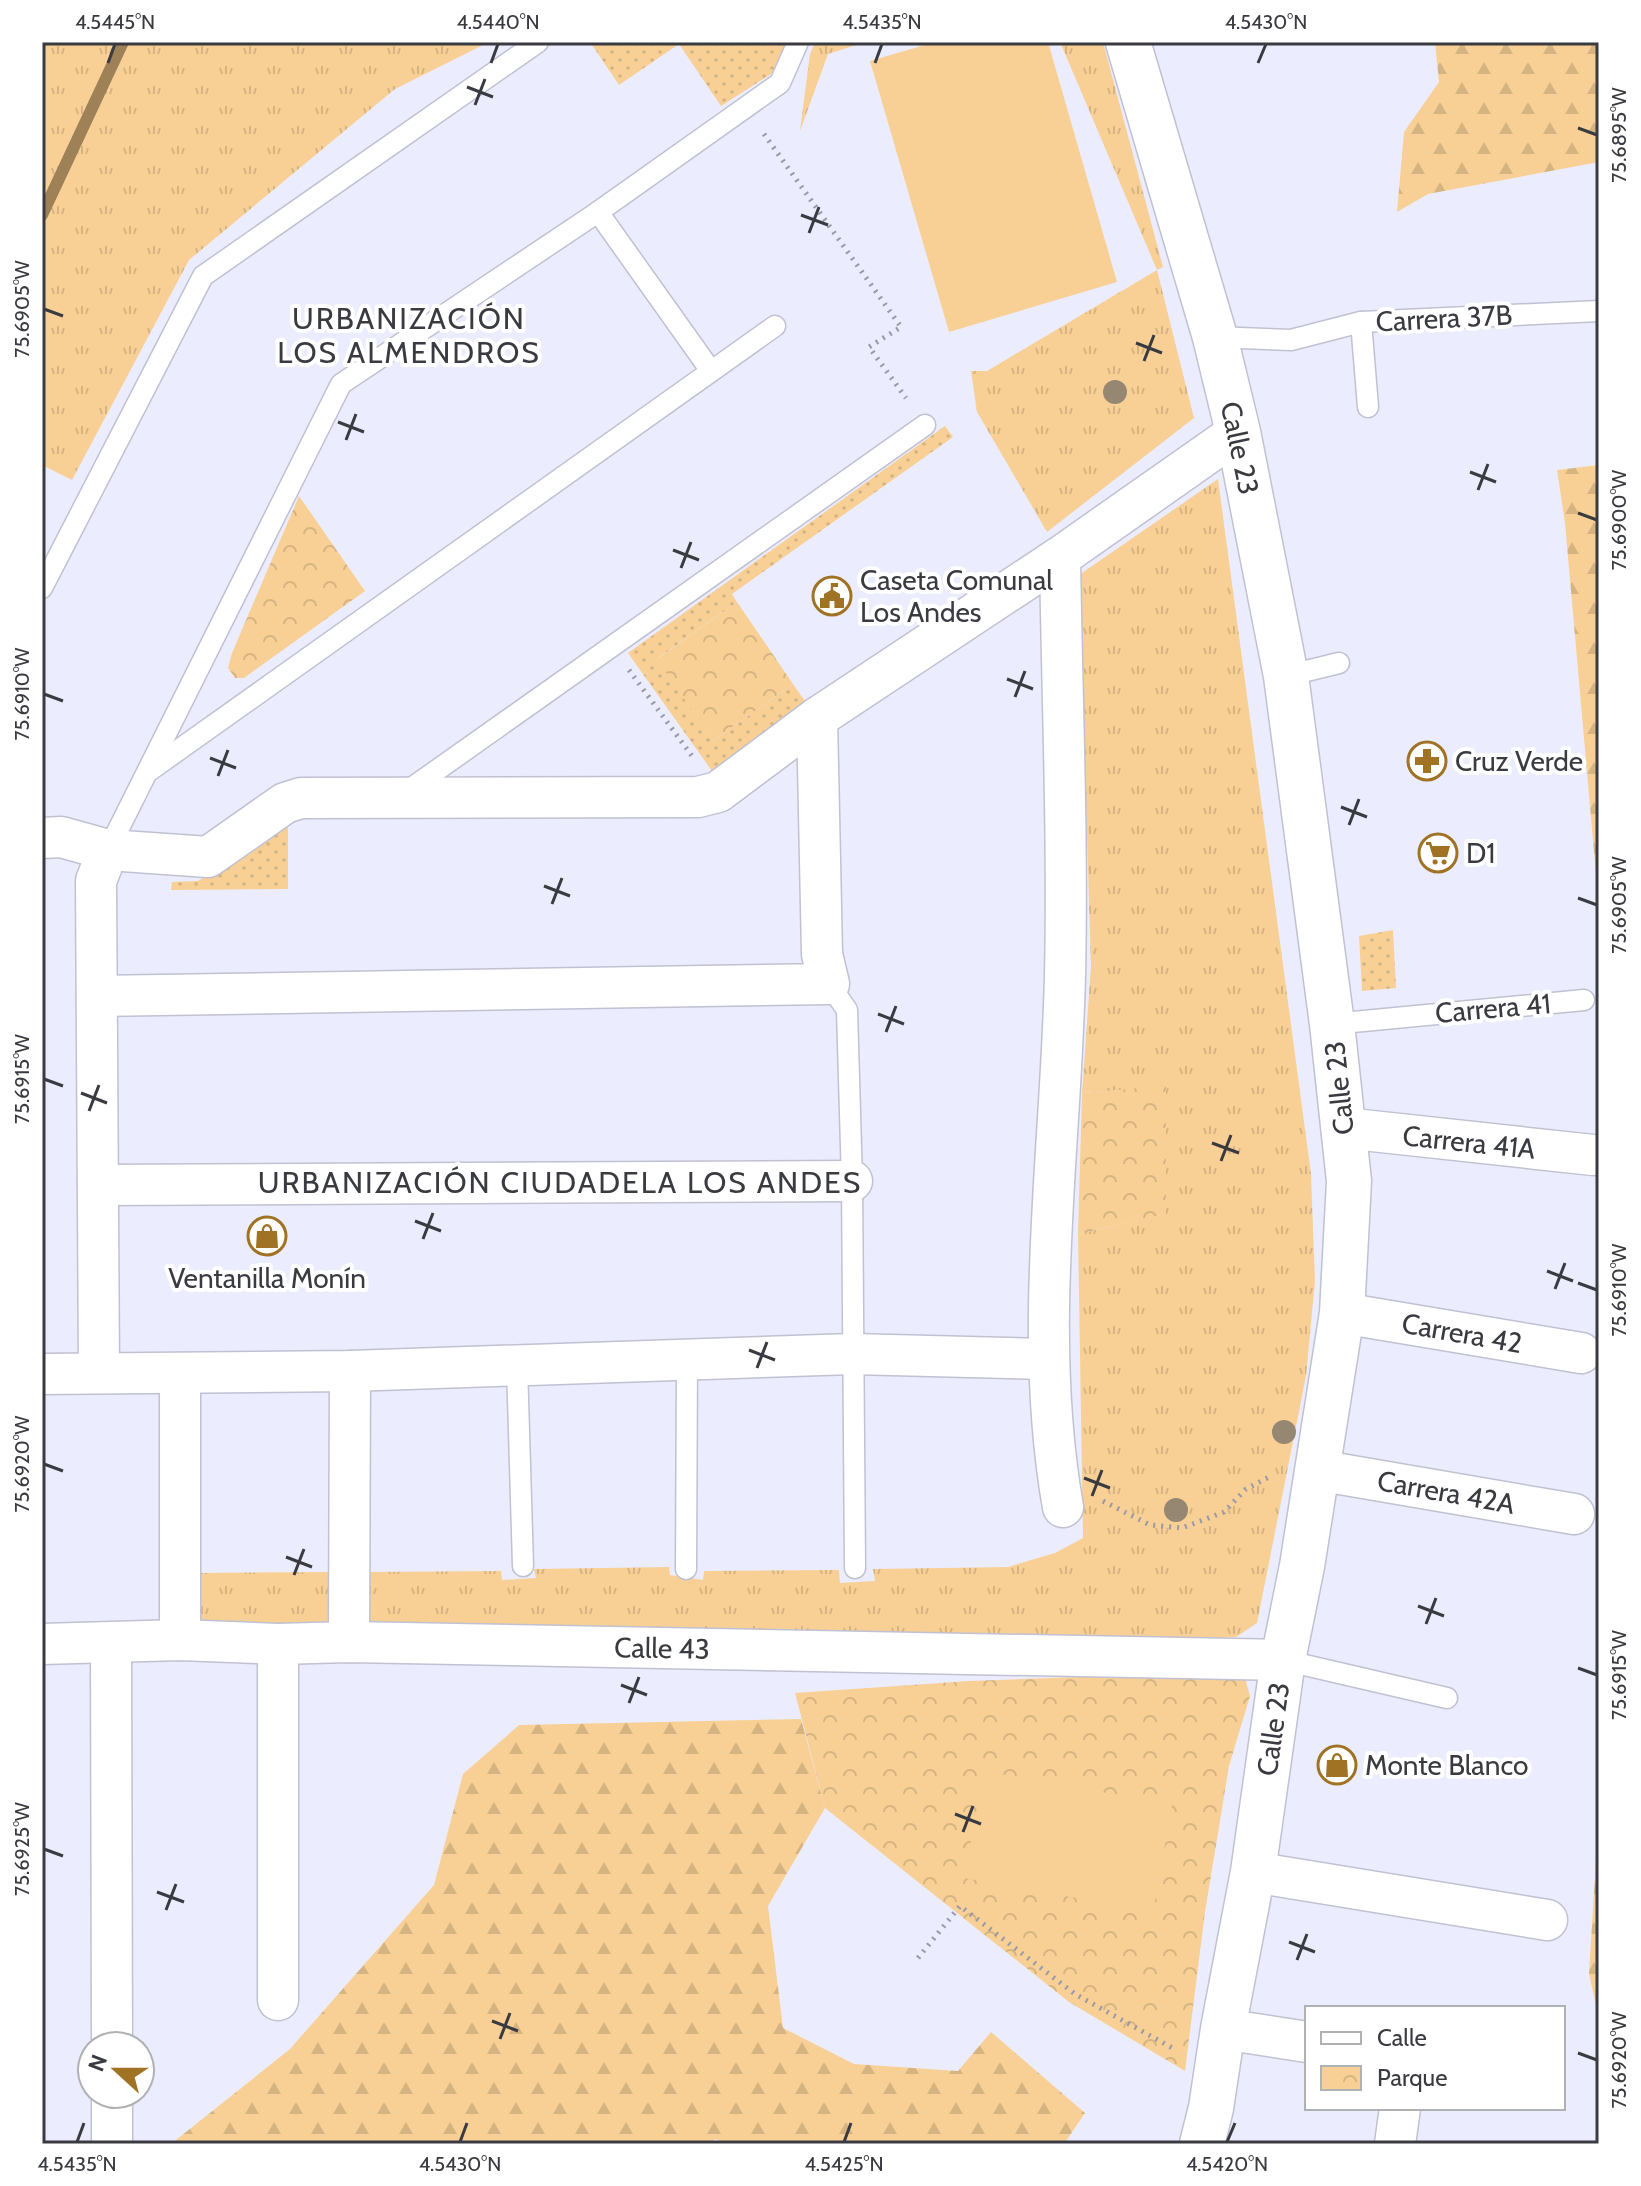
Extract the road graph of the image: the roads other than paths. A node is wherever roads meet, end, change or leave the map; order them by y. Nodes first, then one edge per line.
1 (538, 42) edge
2 (798, 42) edge
3 (1128, 42) edge
4 (598, 212) junction
5 (1599, 311) edge
6 (1361, 322) junction
7 (775, 326) dead end
8 (1215, 337) junction
9 (711, 371) junction
10 (1368, 407) dead end
11 (925, 425) road end
12 (1238, 432) junction
13 (1060, 557) junction
14 (42, 588) edge
15 (1339, 663) dead end
16 (1286, 676) junction
17 (817, 718) junction
18 (148, 772) junction
19 (399, 797) junction
20 (42, 838) edge
21 (108, 850) junction
22 (829, 984) junction
23 (97, 996) junction
24 (1584, 1000) dead end
25 (1332, 1024) junction
26 (1344, 1128) junction
27 (1593, 1155) dead end
28 (852, 1181) junction
29 (98, 1185) junction
30 (1342, 1313) junction
31 (1581, 1353) dead end
32 (852, 1354) junction
33 (1048, 1359) junction
34 (687, 1360) junction
35 (517, 1365) junction
36 (350, 1371) junction
37 (99, 1373) junction
38 (180, 1373) junction
39 (42, 1374) edge
40 (1317, 1470) junction
41 (1060, 1490) road end
42 (1574, 1514) dead end
43 (523, 1566) dead end
44 (855, 1568) dead end
45 (686, 1569) dead end
46 (180, 1640) junction
47 (349, 1642) junction
48 (111, 1643) junction
49 (42, 1644) edge
50 (278, 1644) junction
51 (1283, 1660) junction
52 (1447, 1698) dead end
53 (1253, 1872) junction
54 (1547, 1920) dead end
55 (278, 2000) dead end
56 (112, 2030) edge
57 (1305, 2042) edge
58 (1220, 2050) junction
59 (112, 2110) edge
60 (1400, 2110) edge
61 (112, 2139) dead end
62 (1202, 2144) edge
63 (1395, 2144) edge

1 - 14 lane
2 - 4 lane
3 - 8 main road, Calle 23
4 - 9 lane
4 - 18 lane
5 - 6 lane, Carrera 37B
6 - 8 lane, Carrera 37B
6 - 10 lane
7 - 9 lane
8 - 12 main road, Calle 23
9 - 18 lane
11 - 19 lane
12 - 13 street
12 - 16 main road, Calle 23
13 - 17 street
13 - 33 street
15 - 16 lane
16 - 25 main road, Calle 23
17 - 19 street
17 - 22 street
18 - 21 lane
19 - 21 street
20 - 21 street
21 - 23 street
22 - 23 street
22 - 28 lane
23 - 29 street
24 - 25 lane, Carrera 41
25 - 26 main road, Calle 23
26 - 27 street, Carrera 41A
26 - 30 main road, Calle 23
28 - 29 street
28 - 32 lane
29 - 37 street
30 - 31 street, Carrera 42
30 - 40 main road, Calle 23
32 - 33 street
32 - 34 street
32 - 44 lane
33 - 41 street
34 - 35 street
34 - 45 lane
35 - 36 street
35 - 43 lane
36 - 38 street
36 - 47 street
37 - 38 street
37 - 39 street
38 - 46 street
40 - 42 street, Carrera 42A
40 - 51 main road, Calle 23
46 - 48 street, Calle 43
46 - 50 street, Calle 43
47 - 50 street, Calle 43
47 - 51 street, Calle 43
48 - 49 street, Calle 43
48 - 56 street
50 - 55 street
51 - 52 lane
51 - 53 main road, Calle 23
53 - 54 street
53 - 58 main road, Calle 23
57 - 58 street
58 - 62 main road, Calle 23
59 - 61 street
60 - 63 street

